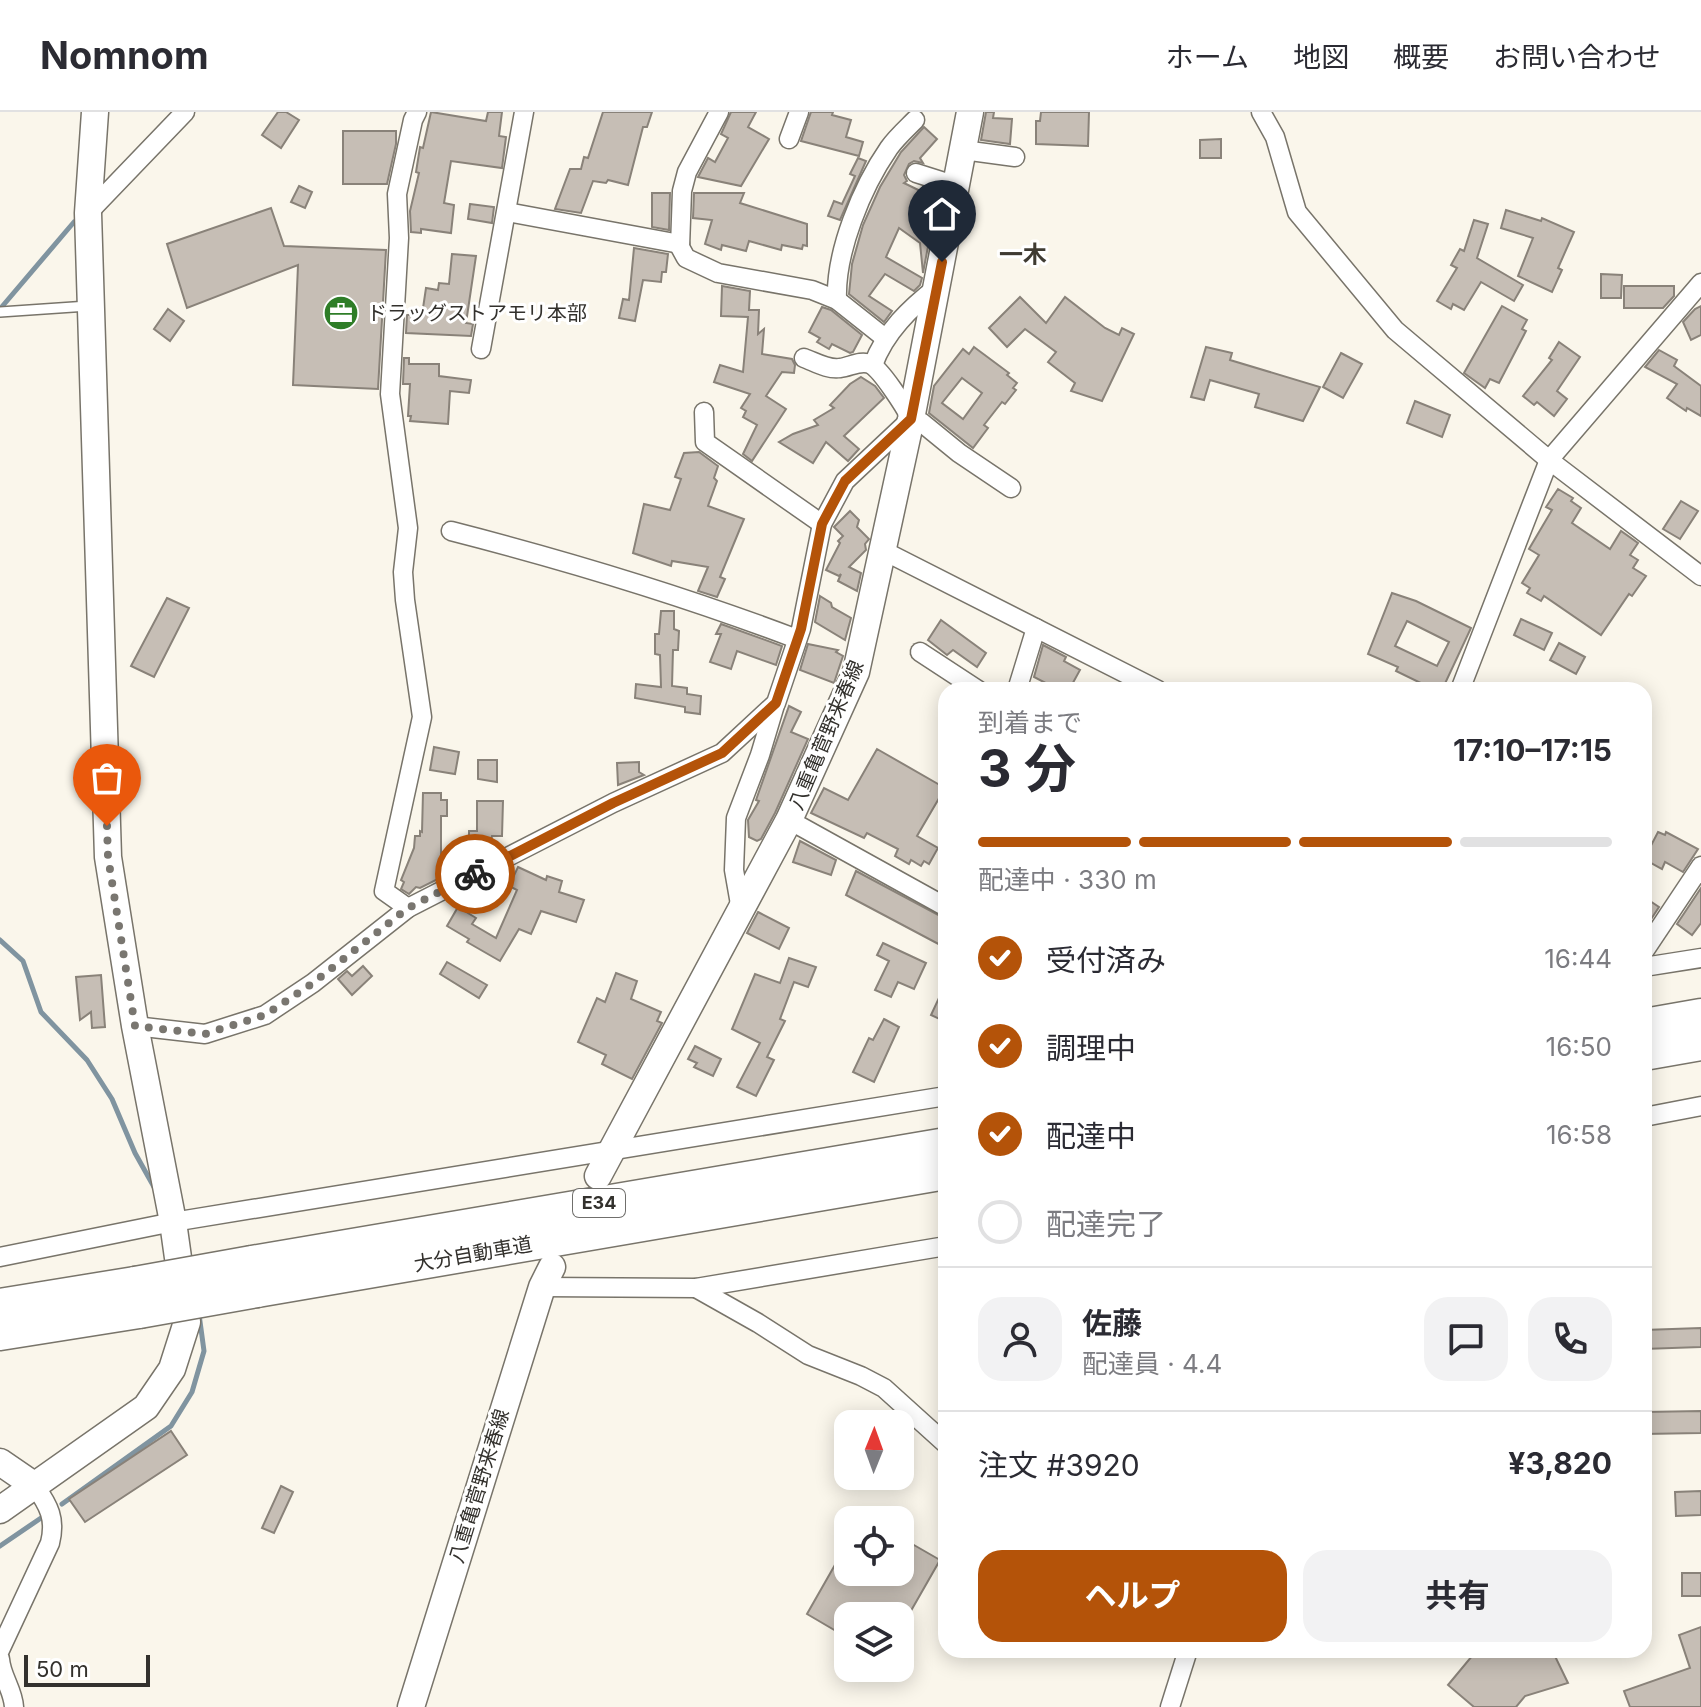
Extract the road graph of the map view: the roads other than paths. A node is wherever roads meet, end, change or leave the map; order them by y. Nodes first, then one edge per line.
1 (95, 112) edge
2 (185, 112) edge
3 (417, 112) edge
4 (524, 112) edge
5 (719, 112) edge
6 (799, 112) edge
7 (970, 112) edge
8 (1261, 112) edge
9 (915, 120) dead end
10 (789, 139) dead end
11 (963, 150) junction
12 (1015, 157) dead end
13 (916, 173) dead end
14 (957, 186) junction
15 (507, 212) junction
16 (88, 213) junction
17 (680, 244) junction
18 (1701, 283) edge
19 (937, 287) junction
20 (837, 300) junction
21 (91, 306) junction
22 (5, 312) edge
23 (885, 338) junction
24 (481, 349) dead end
25 (804, 358) dead end
26 (873, 365) junction
27 (704, 412) dead end
28 (911, 419) junction
29 (1549, 460) junction
30 (1011, 488) dead end
31 (822, 524) junction
32 (451, 531) dead end
33 (882, 550) junction
34 (1701, 576) edge
35 (1036, 628) junction
36 (797, 639) junction
37 (920, 652) dead end
38 (966, 682) edge
39 (1019, 682) edge
40 (1142, 682) edge
41 (1463, 682) edge
42 (776, 703) junction
43 (789, 820) junction
44 (1701, 866) edge
45 (938, 903) edge
46 (408, 908) junction
47 (741, 910) junction
48 (1652, 943) edge
49 (1701, 958) edge
50 (1652, 959) edge
51 (1701, 1015) edge
52 (1652, 1024) edge
53 (135, 1026) junction
54 (1701, 1044) edge
55 (1652, 1053) edge
56 (938, 1097) edge
57 (1701, 1106) edge
58 (1652, 1115) edge
59 (938, 1146) edge
60 (611, 1150) junction
61 (938, 1174) edge
62 (598, 1176) dead end
63 (173, 1222) junction
64 (938, 1247) edge
65 (0, 1257) edge
66 (254, 1277) junction
67 (547, 1277) joint
68 (696, 1288) junction
69 (137, 1298) junction
70 (0, 1305) edge
71 (0, 1334) edge
72 (938, 1437) edge
73 (0, 1462) edge
74 (35, 1486) junction
75 (0, 1510) edge
76 (0, 1650) edge
77 (1185, 1658) edge
78 (0, 1659) edge
79 (14, 1707) edge
80 (411, 1707) edge
81 (1170, 1707) edge

1 - 16 main road
2 - 16 street
3 - 46 street
4 - 15 street
5 - 17 street
6 - 10 street
7 - 11 main road, 八重亀菅野来春線
8 - 29 street
9 - 20 street
11 - 12 street
11 - 14 main road, 八重亀菅野来春線
13 - 14 street
14 - 19 main road, 八重亀菅野来春線
15 - 17 street
15 - 24 street
16 - 21 main road
17 - 20 street
18 - 29 street
19 - 23 street
19 - 28 main road, 八重亀菅野来春線
20 - 23 street
21 - 22 lane
21 - 53 main road
23 - 26 street
25 - 26 street
26 - 28 street
27 - 31 street
28 - 30 street
28 - 31 street
28 - 33 main road, 八重亀菅野来春線
29 - 34 street
29 - 41 street
31 - 36 street
32 - 36 street
33 - 35 street
33 - 43 main road, 八重亀菅野来春線
35 - 39 street
35 - 40 street
36 - 42 street
37 - 38 street
42 - 46 street
42 - 47 street
43 - 45 street
43 - 47 main road, 八重亀菅野来春線
44 - 48 street
46 - 53 street
47 - 60 main road, 八重亀菅野来春線
49 - 50 street
51 - 52 highway
53 - 63 main road
54 - 55 highway
56 - 60 street
57 - 58 street
59 - 66 highway, 大分自動車道 / E34
60 - 62 main road, 八重亀菅野来春線
60 - 63 street
61 - 66 highway, 大分自動車道 / E34
63 - 65 street
63 - 74 main road
64 - 68 street
66 - 69 highway, 大分自動車道 / E34, bridge
67 - 68 street
67 - 80 main road, 八重亀菅野来春線
68 - 72 street
69 - 70 highway, 大分自動車道 / E34
69 - 71 highway, 大分自動車道 / E34
73 - 74 main road
74 - 75 main road
74 - 76 street
77 - 81 street
78 - 79 street

